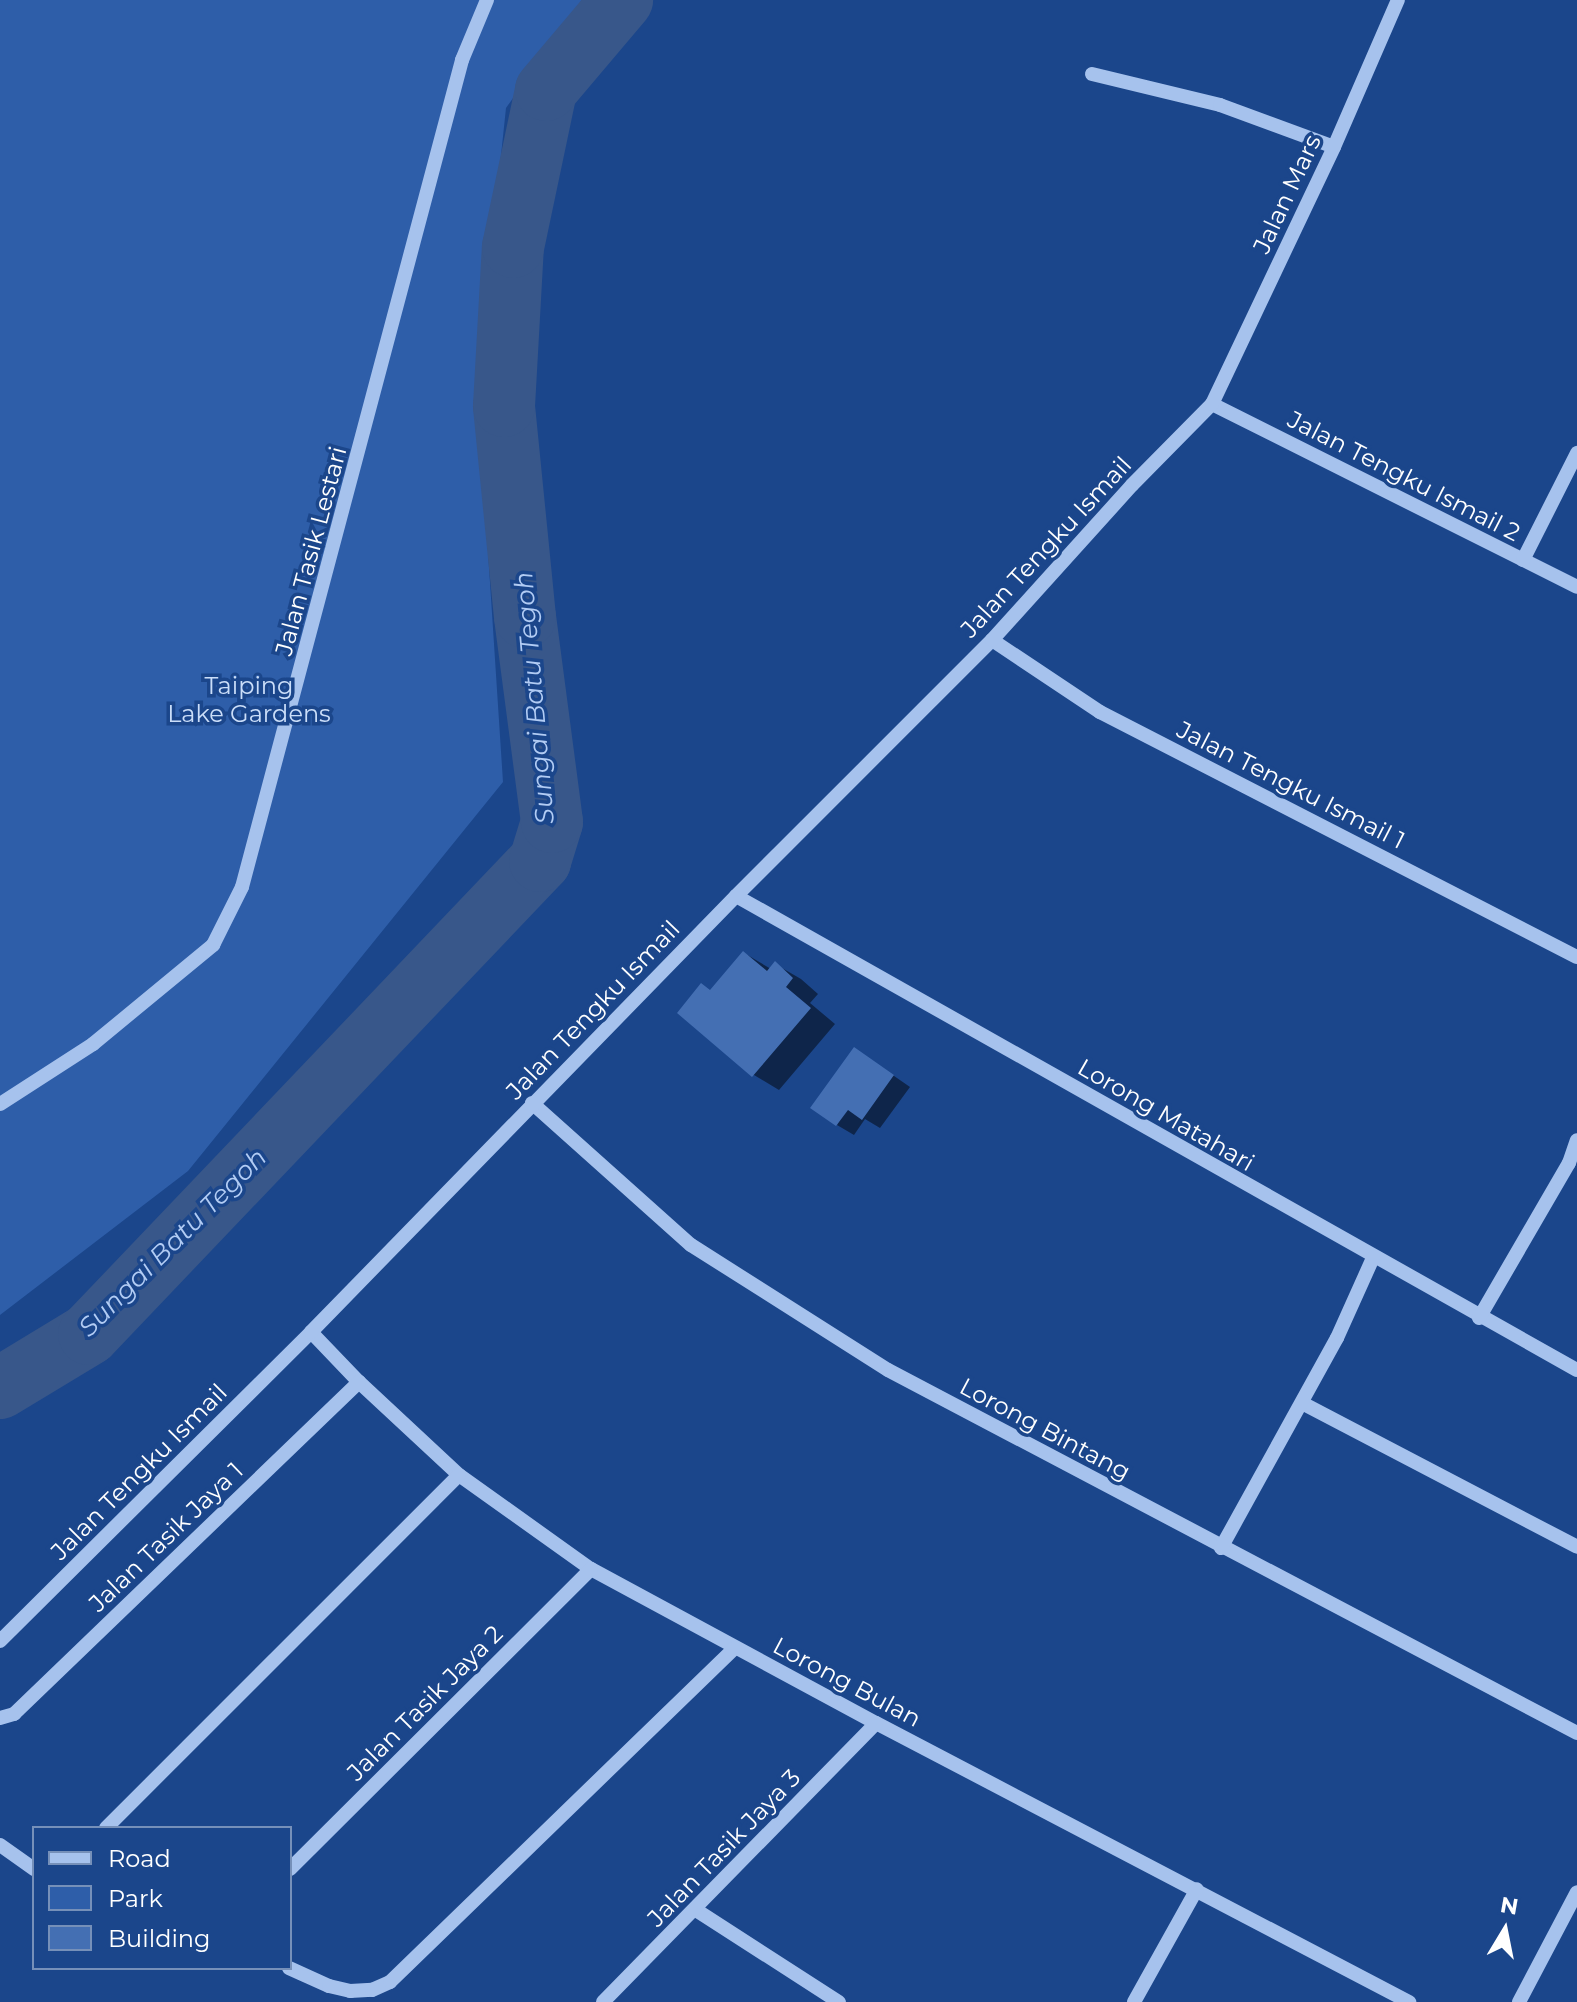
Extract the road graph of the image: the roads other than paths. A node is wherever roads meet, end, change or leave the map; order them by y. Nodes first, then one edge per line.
1 (487, 0) edge
2 (1398, 0) edge
3 (1092, 74) dead end
4 (1334, 147) junction
5 (1212, 404) junction
6 (1577, 453) edge
7 (1523, 560) junction
8 (1577, 587) edge
9 (992, 640) junction
10 (736, 896) junction
11 (1577, 957) edge
12 (532, 1103) junction
13 (0, 1104) edge
14 (1577, 1140) edge
15 (1573, 1165) edge
16 (1373, 1258) junction
17 (1479, 1318) junction
18 (311, 1332) junction
19 (1577, 1370) edge
20 (359, 1382) junction
21 (1302, 1403) junction
22 (459, 1475) junction
23 (1577, 1547) edge
24 (1221, 1548) junction
25 (591, 1569) junction
26 (0, 1641) edge
27 (735, 1648) junction
28 (0, 1718) edge
29 (876, 1723) junction
30 (1577, 1733) edge
31 (108, 1826) edge
32 (0, 1845) edge
33 (292, 1867) edge
34 (32, 1868) edge
35 (1197, 1889) junction
36 (1575, 1902) edge
37 (696, 1910) junction
38 (292, 1969) edge
39 (603, 2002) edge
40 (839, 2002) edge
41 (1134, 2002) edge
42 (1409, 2002) edge
43 (1519, 2002) edge

1 - 13 street, Jalan Tasik Lestari
2 - 4 street, Jalan Mars
3 - 4 street
4 - 5 street, Jalan Mars
5 - 7 street, Jalan Tengku Ismail 2
5 - 9 street, Jalan Tengku Ismail
6 - 7 street
7 - 8 street, Jalan Tengku Ismail 2
9 - 10 street, Jalan Tengku Ismail
9 - 11 street, Jalan Tengku Ismail 1
10 - 12 street, Jalan Tengku Ismail
10 - 16 street, Lorong Matahari
12 - 18 street, Jalan Tengku Ismail
12 - 24 street, Lorong Bintang
14 - 15 street
15 - 17 street
16 - 17 street, Lorong Matahari
16 - 21 street
17 - 19 street, Lorong Matahari
18 - 20 street, Lorong Bulan
18 - 26 street, Jalan Tengku Ismail
20 - 22 street, Lorong Bulan
20 - 28 street, Jalan Tasik Jaya 1
21 - 23 street
21 - 24 street
22 - 25 street, Lorong Bulan
22 - 31 street
24 - 30 street, Lorong Bintang
25 - 27 street, Lorong Bulan
25 - 33 street, Jalan Tasik Jaya 2
27 - 29 street, Lorong Bulan
27 - 38 street
29 - 35 street, Lorong Bulan
29 - 37 street, Jalan Tasik Jaya 3
32 - 34 street
35 - 41 street
35 - 42 street, Lorong Bulan
36 - 43 street
37 - 39 street, Jalan Tasik Jaya 3
37 - 40 street

